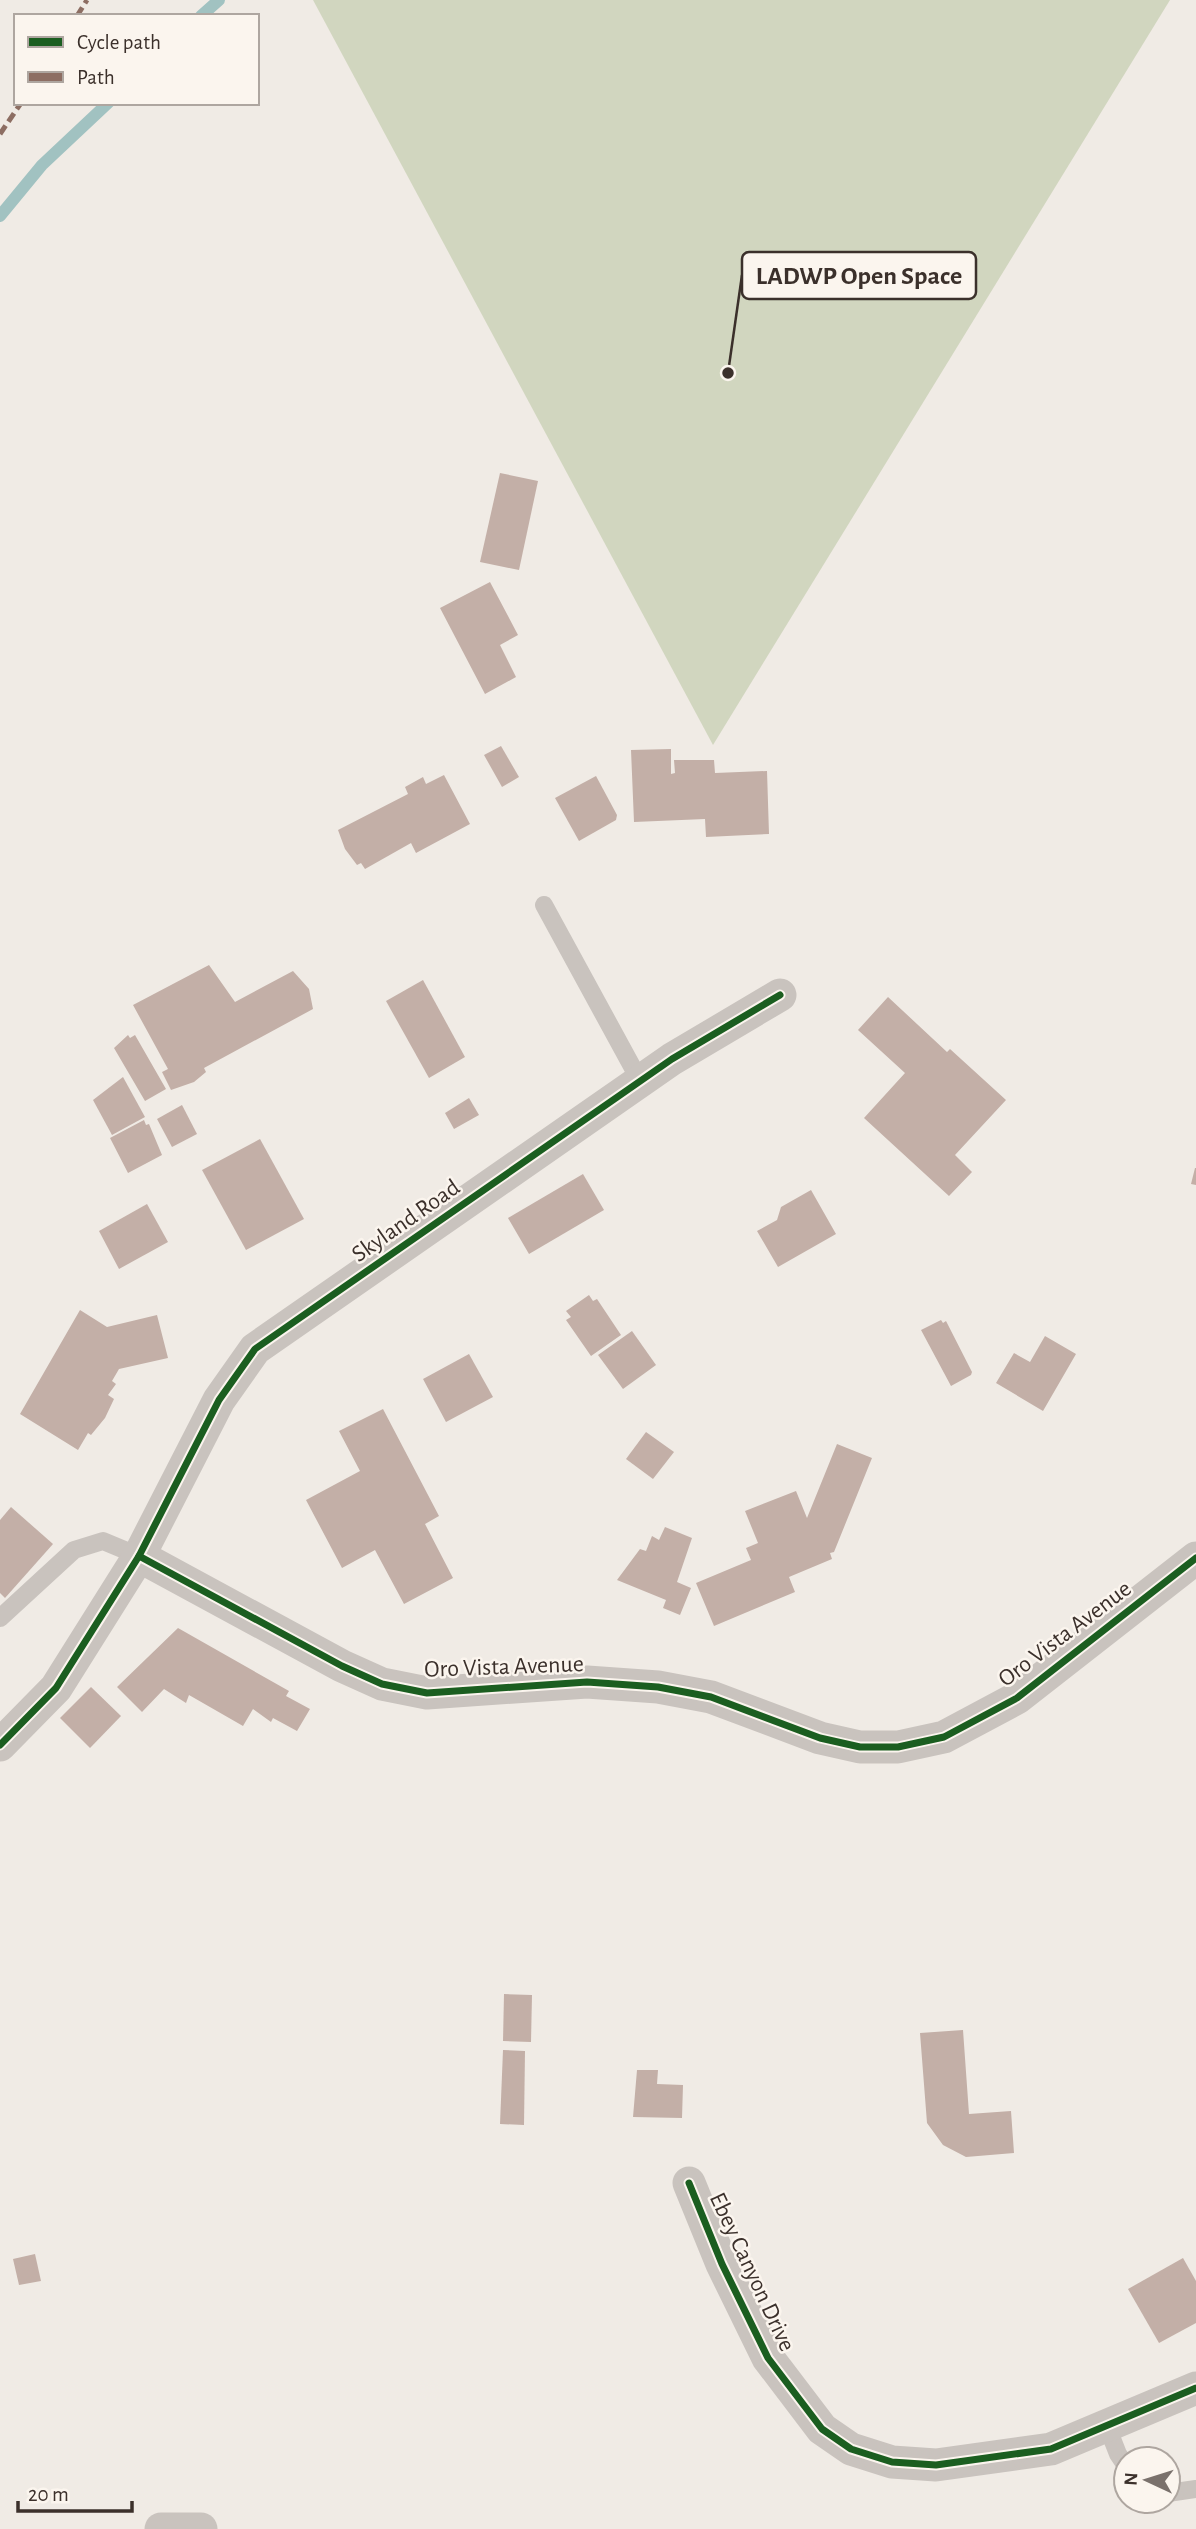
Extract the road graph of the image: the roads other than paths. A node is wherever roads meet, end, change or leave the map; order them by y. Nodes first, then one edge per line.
1 (544, 905) dead end
2 (780, 995) dead end
3 (640, 1081) junction
4 (139, 1556) junction
5 (1196, 1558) edge
6 (0, 1618) edge
7 (0, 1745) edge
8 (689, 2183) dead end
9 (1196, 2388) edge
10 (1107, 2426) junction
11 (1114, 2445) edge
12 (161, 2529) edge
13 (201, 2529) edge

1 - 3 lane
2 - 3 street, Skyland Road
3 - 4 street, Skyland Road
4 - 5 street, Oro Vista Avenue
4 - 6 lane
4 - 7 street
8 - 10 street, Ebey Canyon Drive
9 - 10 street, Ebey Canyon Drive
10 - 11 lane
12 - 13 street

